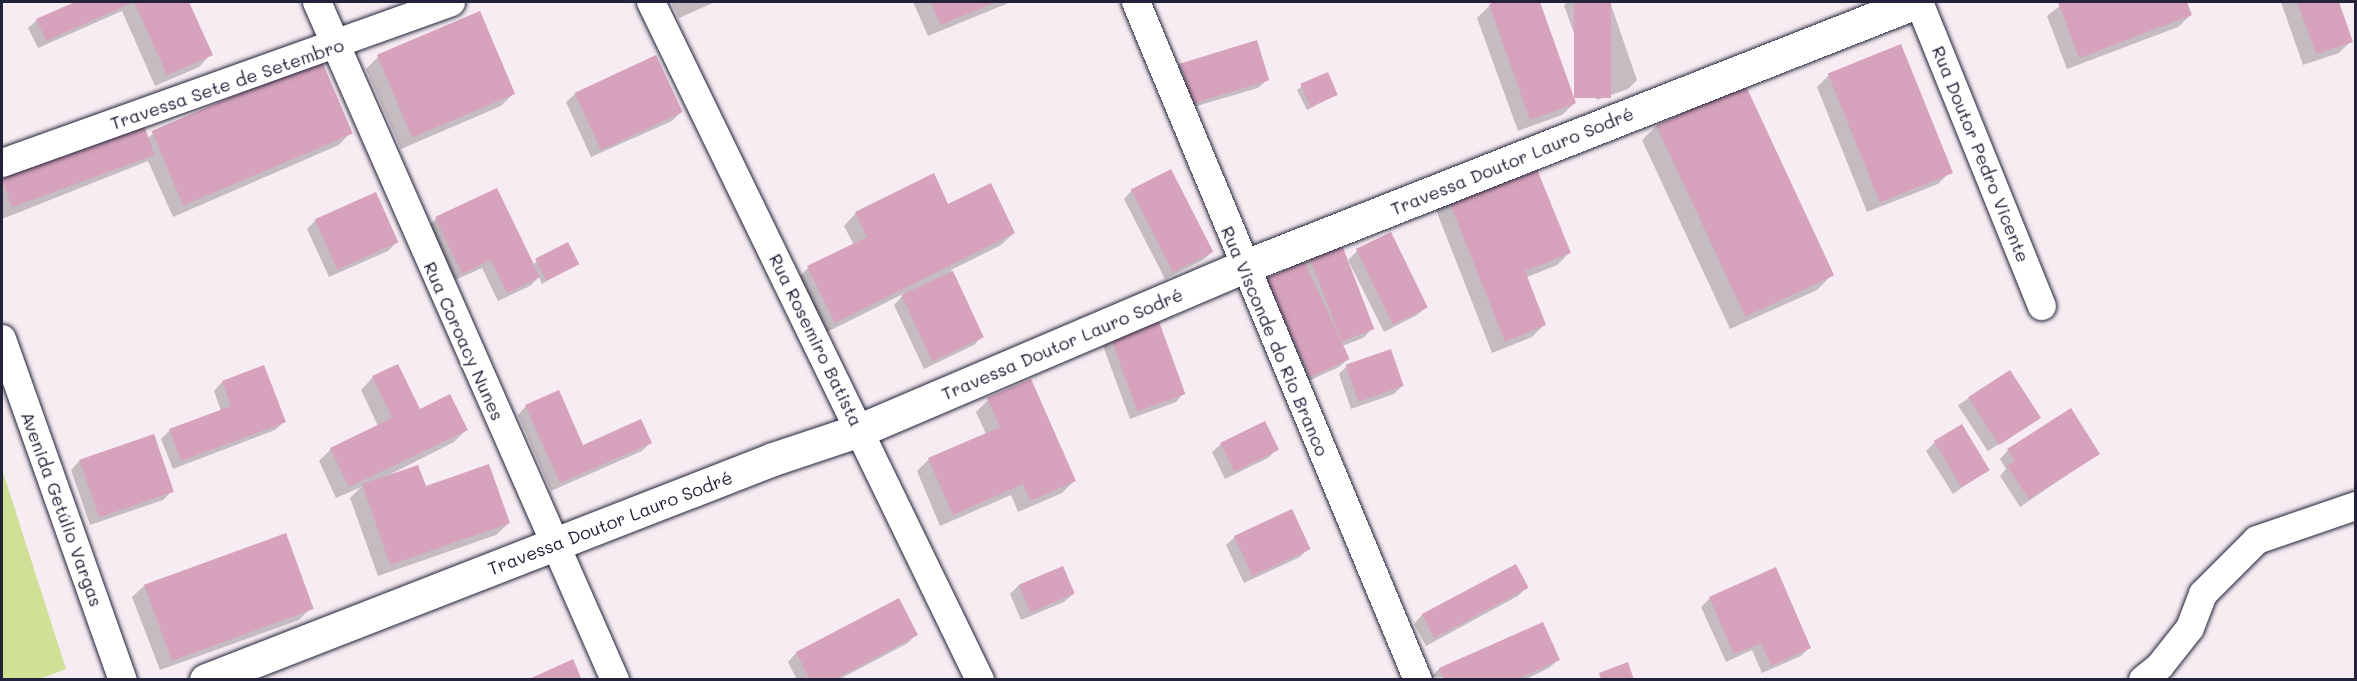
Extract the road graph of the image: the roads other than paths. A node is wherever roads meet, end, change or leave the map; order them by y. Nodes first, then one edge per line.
1 (316, 2) edge
2 (451, 2) edge
3 (651, 2) edge
4 (1136, 2) edge
5 (1918, 2) edge
6 (336, 46) junction
7 (2, 163) edge
8 (1243, 267) junction
9 (2042, 306) dead end
10 (2, 339) edge
11 (860, 430) junction
12 (2355, 506) edge
13 (554, 545) junction
14 (123, 680) edge
15 (206, 680) edge
16 (615, 680) edge
17 (980, 680) edge
18 (1418, 680) edge
19 (2143, 680) edge

1 - 6 street, Rua Coroacy Nunes
2 - 6 street, Travessa Sete de Setembro
3 - 11 street, Rua Rosemiro Batista
4 - 8 street, Rua Visconde do Rio Branco
5 - 8 street, Travessa Doutor Lauro Sodré
5 - 9 street, Rua Doutor Pedro Vicente
6 - 7 street, Travessa Sete de Setembro
6 - 13 street, Rua Coroacy Nunes
8 - 11 street, Travessa Doutor Lauro Sodré
8 - 18 street, Rua Visconde do Rio Branco
10 - 14 street, Avenida Getúlio Vargas
11 - 13 street, Travessa Doutor Lauro Sodré
11 - 17 street, Rua Rosemiro Batista
12 - 19 street
13 - 15 street, Travessa Doutor Lauro Sodré
13 - 16 street, Rua Coroacy Nunes

